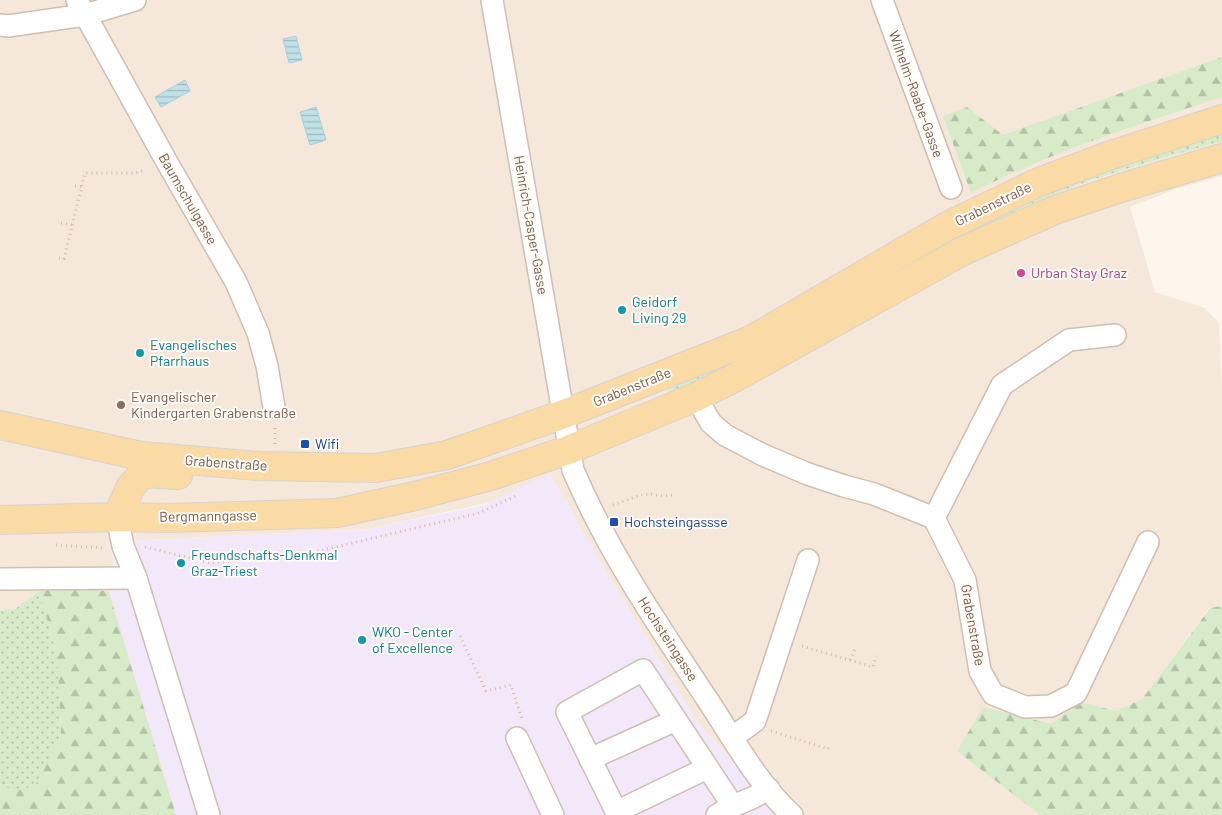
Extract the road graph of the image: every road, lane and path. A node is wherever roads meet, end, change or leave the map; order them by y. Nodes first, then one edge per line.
1 (135, 0) edge
2 (492, 0) edge
3 (882, 0) edge
4 (81, 8) edge
5 (0, 25) edge
6 (1222, 120) edge
7 (1222, 158) edge
8 (142, 171) dead end
9 (75, 186) dead end
10 (82, 187) junction
11 (951, 188) dead end
12 (61, 223) dead end
13 (73, 225) junction
14 (59, 258) dead end
15 (1115, 336) dead end
16 (696, 397) junction
17 (274, 408) dead end
18 (564, 414) junction
19 (0, 425) edge
20 (568, 450) junction
21 (274, 466) junction
22 (672, 495) dead end
23 (608, 507) dead end
24 (117, 517) junction
25 (934, 518) junction
26 (0, 520) edge
27 (1148, 542) dead end
28 (52, 545) dead end
29 (105, 548) dead end
30 (808, 560) dead end
31 (136, 578) junction
32 (0, 579) edge
33 (460, 636) dead end
34 (782, 639) junction
35 (855, 649) dead end
36 (876, 656) dead end
37 (850, 660) junction
38 (520, 714) dead end
39 (676, 720) junction
40 (752, 725) junction
41 (733, 737) junction
42 (517, 738) dead end
43 (829, 746) dead end
44 (590, 759) junction
45 (707, 768) junction
46 (747, 800) edge
47 (617, 813) edge
48 (209, 815) edge
49 (553, 815) edge
50 (792, 815) edge

1 - 4 street
2 - 18 street, Heinrich-Casper-Gasse
3 - 11 street, Wilhelm-Raabe-Gasse
4 - 5 street
4 - 17 street, Baumschulgasse
6 - 18 main road, Grabenstraße
7 - 16 main road
8 - 10 path
9 - 10 path
10 - 13 path
12 - 13 path
13 - 14 path
15 - 25 street
16 - 20 main road
16 - 25 street
18 - 20 street, Heinrich-Casper-Gasse
18 - 21 main road, Grabenstraße
19 - 21 main road, Grabenstraße
20 - 24 main road, Bergmanngasse
20 - 41 street, Hochsteingasse
21 - 24 main road
22 - 23 path
24 - 26 main road, Bergmanngasse
24 - 31 street
25 - 27 street, Grabenstraße
28 - 29 path
30 - 34 street
31 - 32 street
31 - 48 street
33 - 38 path
34 - 37 path
34 - 40 street
35 - 37 path
36 - 37 path
39 - 44 street
39 - 44 street
39 - 45 street
40 - 41 street
40 - 43 path
41 - 46 street, Hochsteingasse
42 - 49 street
44 - 47 street
45 - 46 street
45 - 47 street
46 - 50 street, Hochsteingasse

